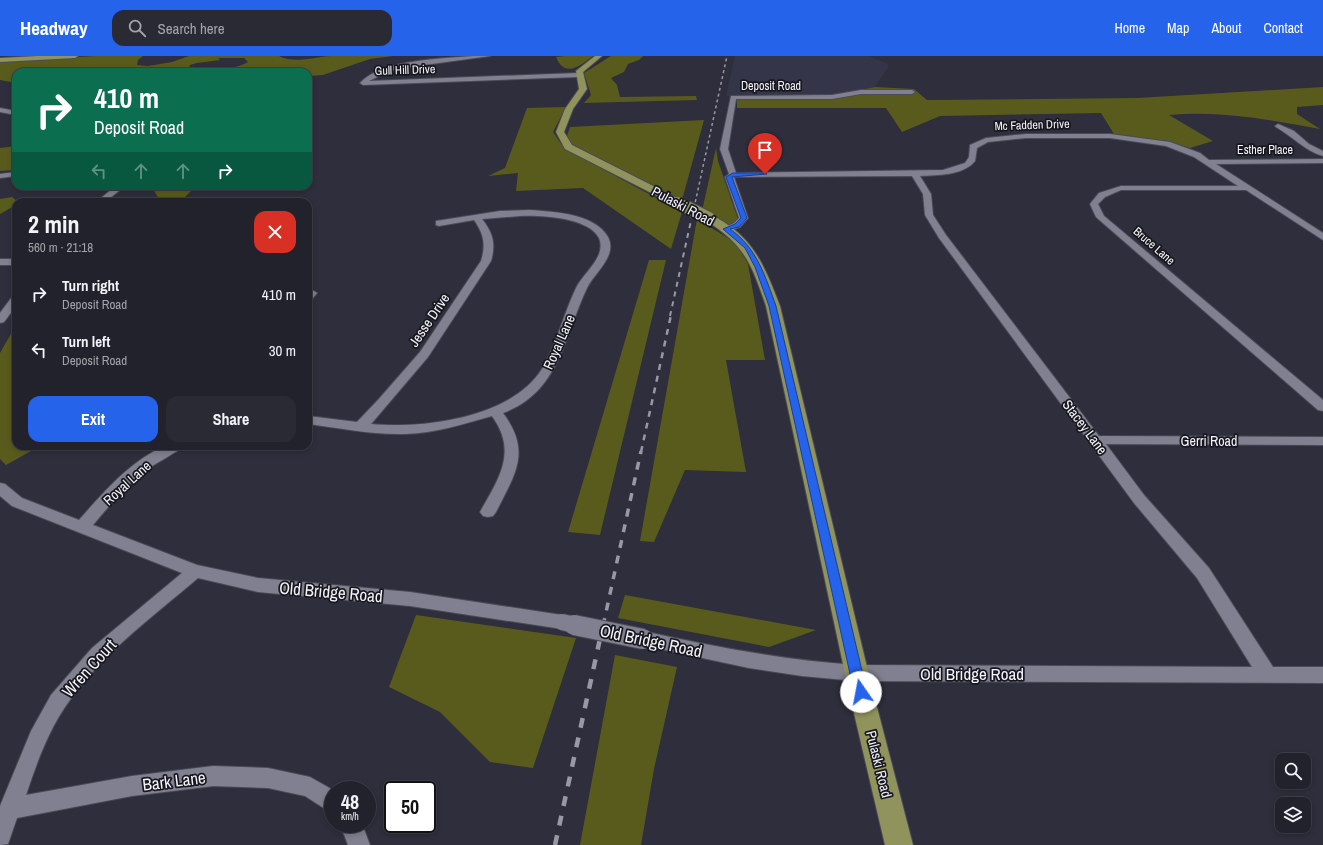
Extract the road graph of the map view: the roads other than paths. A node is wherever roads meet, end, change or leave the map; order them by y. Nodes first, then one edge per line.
1 (75, 56) edge
2 (487, 56) edge
3 (599, 56) edge
4 (0, 60) edge
5 (578, 75) junction
6 (912, 92) dead end
7 (0, 110) edge
8 (12, 112) edge
9 (1278, 126) dead end
10 (1323, 154) edge
11 (1323, 161) edge
12 (1207, 162) junction
13 (914, 173) junction
14 (12, 174) edge
15 (733, 174) junction
16 (0, 176) edge
17 (1247, 188) junction
18 (116, 190) edge
19 (105, 198) edge
20 (477, 218) junction
21 (439, 223) dead end
22 (726, 229) junction
23 (1323, 237) edge
24 (0, 262) edge
25 (12, 262) edge
26 (12, 304) edge
27 (0, 320) edge
28 (1323, 408) edge
29 (495, 411) junction
30 (312, 421) edge
31 (360, 427) junction
32 (1096, 440) junction
33 (1323, 441) edge
34 (167, 450) edge
35 (0, 488) edge
36 (488, 512) dead end
37 (82, 527) junction
38 (195, 571) junction
39 (856, 673) junction
40 (1268, 675) junction
41 (1323, 675) edge
42 (324, 797) edge
43 (10, 809) junction
44 (354, 833) edge
45 (0, 836) edge
46 (359, 845) edge
47 (899, 845) edge

1 - 4 main road
2 - 5 street, Gull Hill Drive
3 - 5 main road
5 - 22 main road, Pulaski Road, bridge
6 - 15 street, Deposit Road
7 - 8 street
9 - 10 street
11 - 12 street, Esther Place
12 - 13 street, Mc Fadden Drive
12 - 17 street, Mc Fadden Drive
13 - 15 street, Mc Fadden Drive
13 - 32 street, Stacey Lane
14 - 16 street
15 - 22 street, Deposit Road
17 - 23 street, Mc Fadden Drive
17 - 28 street, Bruce Lane
18 - 19 street
20 - 21 street, Royal Lane
20 - 29 street, Royal Lane
20 - 31 street, Jesse Drive
22 - 39 main road, Pulaski Road
24 - 25 street
26 - 27 street
29 - 31 street, Royal Lane
29 - 36 street
30 - 31 street, Royal Lane
32 - 33 street, Gerri Road
32 - 40 street, Stacey Lane
34 - 37 street, Royal Lane
35 - 37 street, Old Bridge Road
37 - 38 street, Old Bridge Road
38 - 39 street, Old Bridge Road, bridge
38 - 43 street, Wren Court
39 - 40 street, Old Bridge Road
39 - 47 main road, Pulaski Road
40 - 41 street, Old Bridge Road
42 - 43 street, Bark Lane
43 - 45 street, Wren Court
44 - 46 street

